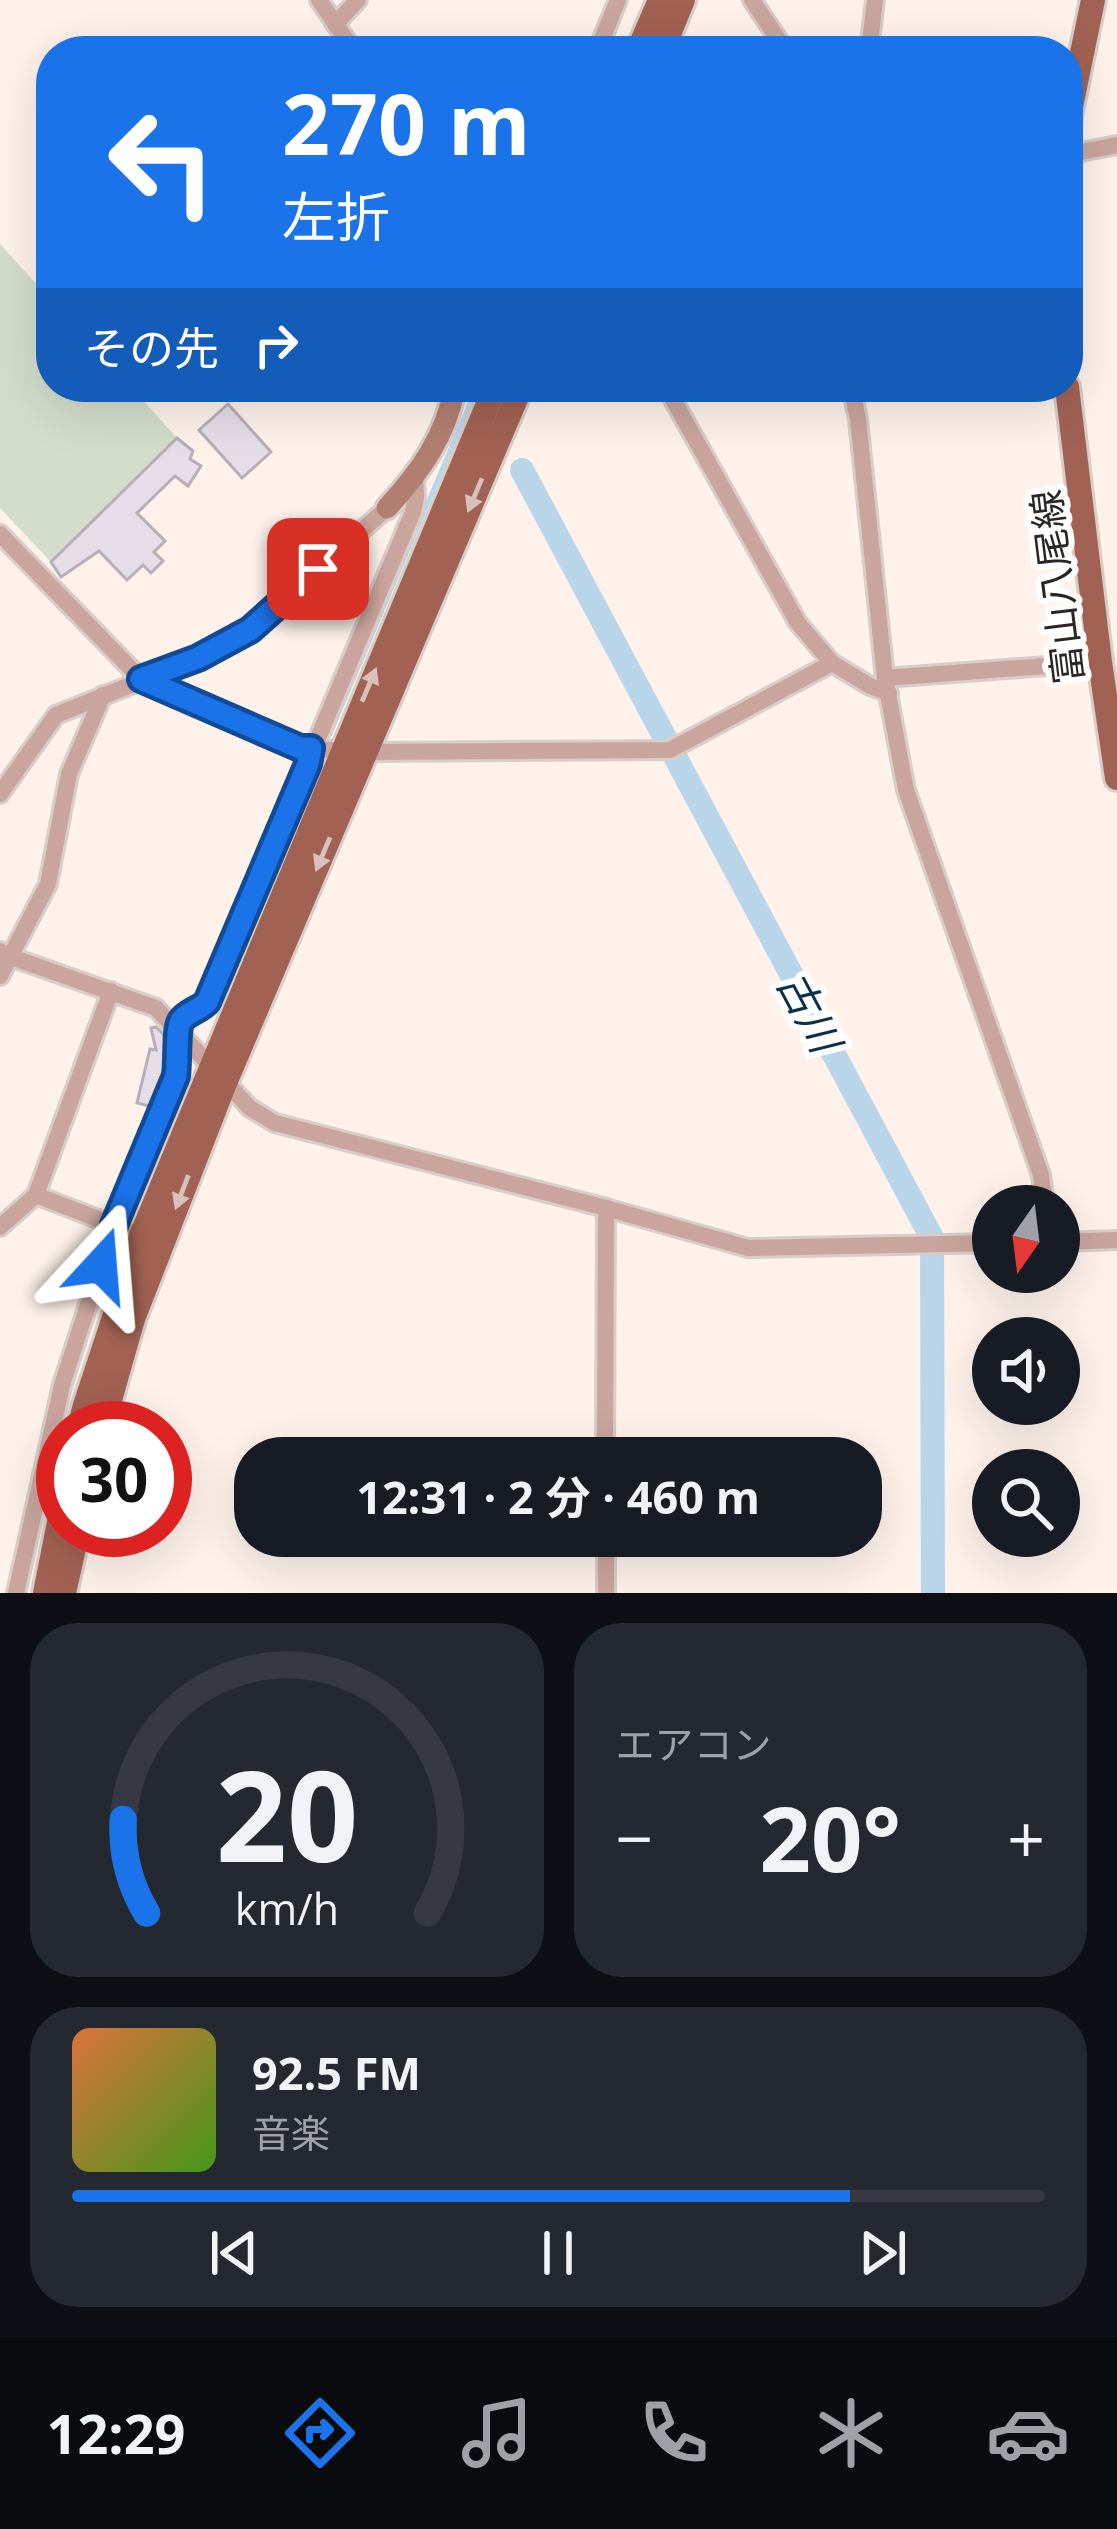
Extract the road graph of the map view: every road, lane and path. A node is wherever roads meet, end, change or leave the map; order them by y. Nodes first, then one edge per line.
1 (320, 0) edge
2 (358, 0) edge
3 (617, 0) edge
4 (660, 0) edge
5 (683, 0) edge
6 (752, 0) edge
7 (874, 0) edge
8 (1094, 0) edge
9 (335, 24) junction
10 (343, 36) edge
11 (603, 36) edge
12 (644, 36) edge
13 (668, 36) edge
14 (776, 36) edge
15 (870, 36) edge
16 (1083, 51) edge
17 (1117, 145) edge
18 (1083, 152) edge
19 (452, 402) edge
20 (489, 402) edge
21 (514, 402) edge
22 (674, 402) edge
23 (854, 402) edge
24 (1069, 402) edge
25 (415, 477) junction
26 (387, 508) joint
27 (0, 534) edge
28 (1100, 662) junction
29 (832, 663) junction
30 (141, 679) junction
31 (887, 686) junction
32 (103, 695) junction
33 (311, 748) junction
34 (354, 750) junction
35 (1117, 778) edge
36 (0, 794) edge
37 (6, 954) edge
38 (0, 976) edge
39 (111, 991) junction
40 (176, 1029) junction
41 (218, 1074) junction
42 (1043, 1185) edge
43 (36, 1196) junction
44 (606, 1208) junction
45 (114, 1225) junction
46 (0, 1227) edge
47 (151, 1240) junction
48 (1117, 1240) edge
49 (1080, 1241) edge
50 (972, 1243) edge
51 (87, 1401) edge
52 (110, 1401) edge
53 (605, 1437) edge
54 (52, 1557) edge
55 (72, 1557) edge
56 (606, 1557) edge
57 (16, 1593) edge
58 (45, 1593) edge
59 (64, 1593) edge
60 (606, 1593) edge

1 - 9 street
2 - 9 street
3 - 11 street
4 - 12 main road
5 - 13 main road
6 - 14 street
7 - 15 street
8 - 16 main road
9 - 10 street
17 - 18 street
19 - 25 street
34 -> 20 main road
21 -> 34 main road
22 - 29 street
23 - 31 street
24 - 28 main road, 富山八尾線
25 - 26 street
25 - 33 street
26 - 30 street
27 - 30 street
28 - 31 street
28 - 35 main road, 富山八尾線
29 - 31 street
29 - 34 street
30 - 32 street
30 - 33 street
31 - 42 street
32 - 36 street
32 - 37 street
33 - 34 street
33 - 40 street
34 - 41 main road
37 - 38 street
37 - 39 street
39 - 40 street
39 - 43 street
40 - 41 street
40 - 45 street
41 - 44 street
41 - 47 main road
43 - 45 street
43 - 46 street
44 - 50 street
44 - 53 street
45 - 47 street
45 - 57 street
47 - 51 main road
47 - 52 main road
48 - 49 street
54 - 58 main road
55 - 59 main road
56 - 60 street

